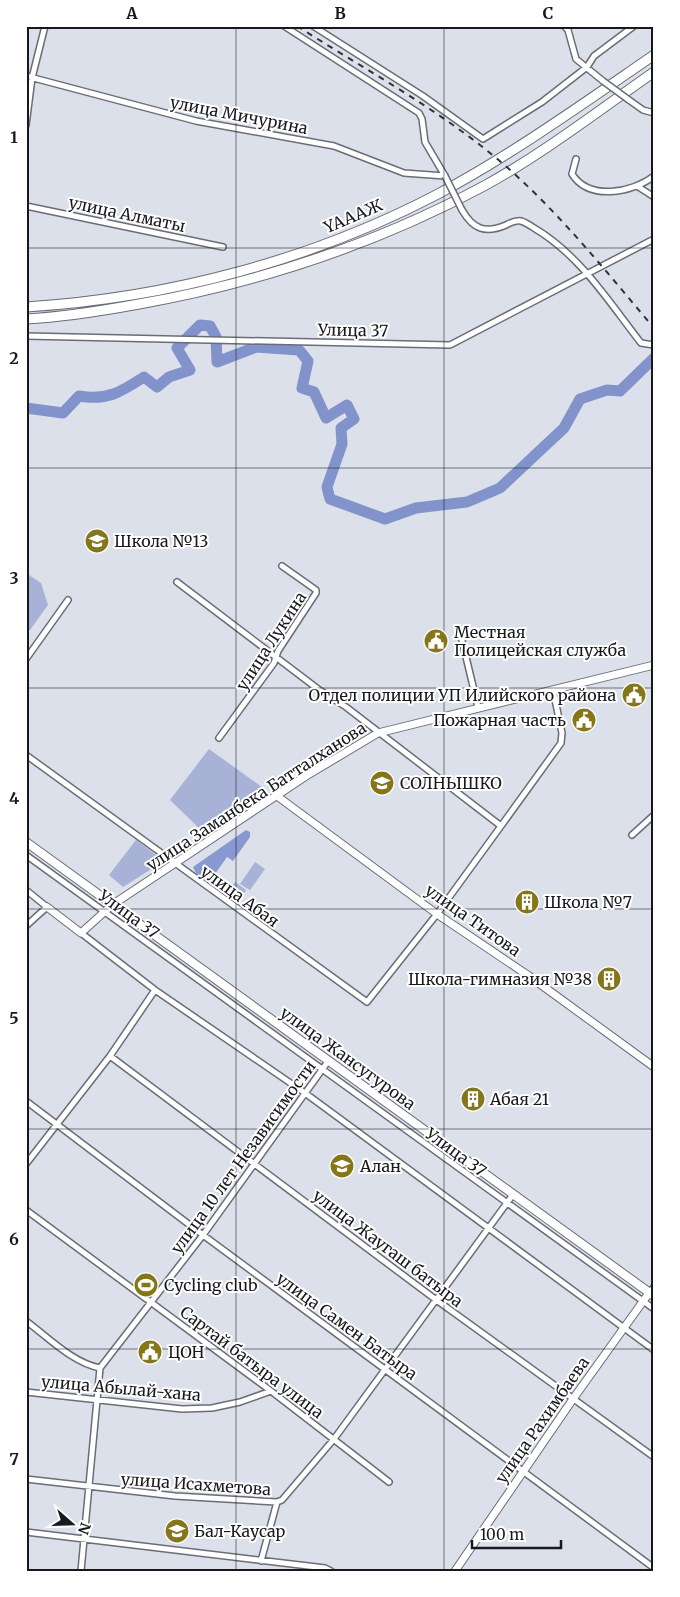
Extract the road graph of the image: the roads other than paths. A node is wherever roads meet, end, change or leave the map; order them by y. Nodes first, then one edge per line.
1 (44, 26) edge
2 (284, 26) edge
3 (313, 26) edge
4 (564, 26) edge
5 (634, 26) edge
6 (654, 55) edge
7 (587, 67) junction
8 (654, 72) edge
9 (29, 77) edge
10 (654, 113) edge
11 (26, 125) edge
12 (576, 159) dead end
13 (445, 176) junction
14 (654, 176) edge
15 (637, 186) junction
16 (654, 197) edge
17 (26, 206) edge
18 (654, 239) edge
19 (223, 247) dead end
20 (26, 307) edge
21 (26, 319) edge
22 (26, 336) edge
23 (654, 346) edge
24 (282, 566) dead end
25 (177, 582) dead end
26 (68, 600) dead end
27 (460, 632) dead end
28 (276, 657) junction
29 (26, 658) edge
30 (654, 665) edge
31 (553, 690) junction
32 (478, 707) junction
33 (378, 733) junction
34 (219, 738) dead end
35 (26, 755) edge
36 (277, 796) junction
37 (654, 814) edge
38 (501, 826) junction
39 (632, 835) dead end
40 (26, 842) edge
41 (26, 855) edge
42 (174, 864) junction
43 (26, 890) edge
44 (112, 906) junction
45 (47, 907) junction
46 (438, 914) junction
47 (26, 926) edge
48 (80, 933) junction
49 (155, 990) junction
50 (110, 1056) junction
51 (329, 1060) junction
52 (654, 1067) edge
53 (305, 1093) junction
54 (26, 1101) edge
55 (57, 1123) junction
56 (26, 1164) edge
57 (253, 1164) junction
58 (512, 1196) junction
59 (26, 1210) edge
60 (490, 1229) junction
61 (203, 1235) junction
62 (652, 1292) edge
63 (435, 1300) junction
64 (152, 1304) junction
65 (654, 1309) edge
66 (26, 1321) edge
67 (624, 1328) junction
68 (654, 1350) edge
69 (100, 1368) junction
70 (384, 1368) junction
71 (271, 1391) junction
72 (26, 1392) edge
73 (573, 1399) junction
74 (97, 1401) junction
75 (334, 1438) junction
76 (654, 1457) edge
77 (524, 1471) junction
78 (26, 1479) edge
79 (389, 1482) dead end
80 (90, 1488) junction
81 (277, 1502) junction
82 (26, 1532) edge
83 (84, 1541) junction
84 (261, 1561) junction
85 (654, 1568) edge
86 (80, 1571) edge
87 (331, 1571) edge
88 (455, 1571) edge

1 - 9 street
2 - 13 street
3 - 7 street
4 - 7 street
5 - 7 street
6 - 20 highway, ҮАААЖ
7 - 10 street, bridge
8 - 21 highway, ҮАААЖ
9 - 11 street
9 - 13 street, улица Мичурина
12 - 15 street
13 - 23 street, bridge
14 - 15 street
15 - 16 street
17 - 19 street, улица Алматы
18 - 22 street, Улица 37
24 - 28 street, улица Лукина
25 - 28 street
26 - 29 street
27 - 32 street
28 - 33 street
28 - 34 street, улица Лукина
30 - 31 street, улица Заманбека Батталханова
31 - 32 street, улица Заманбека Батталханова
31 - 38 street
32 - 33 street, улица Заманбека Батталханова
33 - 36 street, улица Заманбека Батталханова
33 - 38 street
35 - 42 street, улица Абая
36 - 42 street, улица Заманбека Батталханова
36 - 46 street, улица Титова
37 - 39 street
38 - 46 street
40 - 44 main road, улица Жансугурова
41 - 65 street, Улица 37
42 - 44 street, улица Заманбека Батталханова
42 - 46 street, улица Абая
43 - 45 street
44 - 48 street, улица Заманбека Батталханова
44 - 51 main road, улица Жансугурова
45 - 47 street
45 - 48 street
46 - 52 street, улица Титова
48 - 49 street
49 - 50 street
49 - 53 street
50 - 55 street
50 - 57 street, улица Жаугаш батыра
51 - 53 street, улица 10 лет Независимости
51 - 58 main road, улица Жансугурова
53 - 57 street, улица 10 лет Независимости
53 - 60 street
54 - 55 street, улица Самен Батыра
55 - 56 street
55 - 61 street, улица Самен Батыра
57 - 61 street, улица 10 лет Независимости
57 - 63 street, улица Жаугаш батыра
58 - 60 street, улица Исахметова
58 - 62 main road, улица Жансугурова
59 - 64 street, Сартай батыра улица
60 - 63 street, улица Исахметова
60 - 67 street
61 - 64 street, улица 10 лет Независимости
61 - 70 street, улица Самен Батыра
62 - 67 street, улица Рахимбаева
63 - 70 street, улица Исахметова
63 - 73 street, улица Жаугаш батыра
64 - 69 street, улица 10 лет Независимости
64 - 71 street, Сартай батыра улица
66 - 69 street
67 - 68 street
67 - 73 street, улица Рахимбаева
69 - 74 street
70 - 75 street, улица Исахметова
70 - 77 street, улица Самен Батыра
71 - 74 street, улица Абылай-хана
71 - 75 street, Сартай батыра улица
72 - 74 street, улица Абылай-хана
73 - 76 street, улица Жаугаш батыра
73 - 77 street, улица Рахимбаева
74 - 80 street
75 - 79 street, Сартай батыра улица
75 - 81 street, улица Исахметова
77 - 85 street, улица Самен Батыра
77 - 88 street, улица Рахимбаева
78 - 80 street, улица Исахметова
80 - 81 street, улица Исахметова
80 - 83 street
81 - 84 street
82 - 83 street
83 - 84 street
83 - 86 street
84 - 87 street

